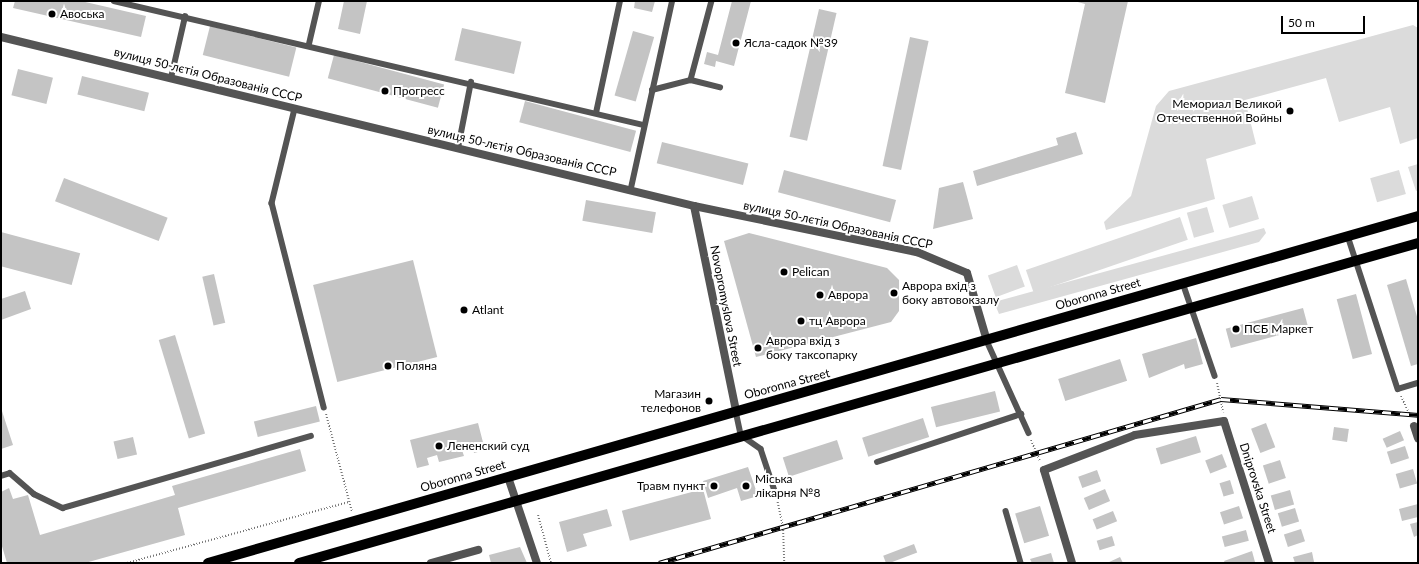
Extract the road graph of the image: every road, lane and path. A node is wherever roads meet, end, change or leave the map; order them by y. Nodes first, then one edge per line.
1 (114, 1) edge
2 (319, 1) edge
3 (620, 1) edge
4 (672, 1) edge
5 (712, 1) edge
6 (134, 3) edge
7 (185, 17) junction
8 (1, 37) edge
9 (309, 44) junction
10 (171, 78) junction
11 (691, 80) junction
12 (471, 82) junction
13 (720, 87) dead end
14 (652, 90) junction
15 (295, 109) junction
16 (596, 114) junction
17 (644, 126) junction
18 (458, 148) junction
19 (631, 188) junction
20 (694, 206) junction
21 (1418, 216) edge
22 (1348, 236) junction
23 (1418, 243) edge
24 (1355, 261) junction
25 (1183, 283) junction
26 (1193, 307) junction
27 (987, 341) junction
28 (997, 364) junction
29 (1214, 376) joint
30 (1418, 383) edge
31 (1398, 389) junction
32 (324, 407) joint
33 (736, 412) junction
34 (1021, 414) junction
35 (1224, 421) junction
36 (1414, 426) joint
37 (1029, 433) joint
38 (741, 435) junction
39 (311, 436) dead end
40 (1418, 438) edge
41 (877, 462) dead end
42 (1044, 470) junction
43 (1, 476) edge
44 (508, 477) junction
45 (775, 491) joint
46 (514, 500) junction
47 (349, 502) junction
48 (1006, 511) dead end
49 (538, 515) dead end
50 (354, 521) junction
51 (478, 550) dead end
52 (127, 563) edge
53 (208, 563) edge
54 (299, 563) edge
55 (431, 563) edge
56 (537, 563) edge
57 (551, 563) edge
58 (784, 563) edge
59 (1021, 563) edge
60 (1072, 563) edge
61 (1269, 563) edge

1 - 6 lane
2 - 9 lane
3 - 16 lane
4 - 14 lane
5 - 11 lane
6 - 7 lane
7 - 9 lane
7 - 10 lane
8 - 10 street, вулиця 50-лєтія Образованія СССР
9 - 12 lane
10 - 15 street, вулиця 50-лєтія Образованія СССР
11 - 13 lane
11 - 14 lane
12 - 16 lane
12 - 18 lane
14 - 17 lane
15 - 18 street, вулиця 50-лєтія Образованія СССР
15 - 32 lane
16 - 17 lane
17 - 19 lane
18 - 19 street, вулиця 50-лєтія Образованія СССР
19 - 20 street, вулиця 50-лєтія Образованія СССР
20 - 27 street, вулиця 50-лєтія Образованія СССР
20 - 33 street, Novopromyslova Street
21 - 22 main road, Oboronna Street
22 - 24 lane
22 - 25 main road, Oboronna Street
23 - 24 main road
24 - 26 main road
24 - 31 lane
25 - 26 lane
25 - 27 main road, Oboronna Street
26 - 28 main road
26 - 29 lane
27 - 28 lane
27 - 33 main road, Oboronna Street
28 - 34 lane
28 - 38 main road
29 - 35 path
30 - 31 lane
31 - 36 path
32 - 47 path
33 - 38 lane
33 - 44 main road, Oboronna Street
34 - 37 lane
34 - 41 lane
35 - 42 street
35 - 61 street, Dniprovska Street
36 - 40 street
37 - 42 path
38 - 45 lane
38 - 46 main road
39 - 43 lane
42 - 60 street
44 - 46 street
44 - 50 main road, Oboronna Street
45 - 58 path
46 - 54 main road
46 - 56 street
47 - 50 path
47 - 52 path
48 - 59 lane
49 - 57 path
50 - 53 main road, Oboronna Street
51 - 55 street

